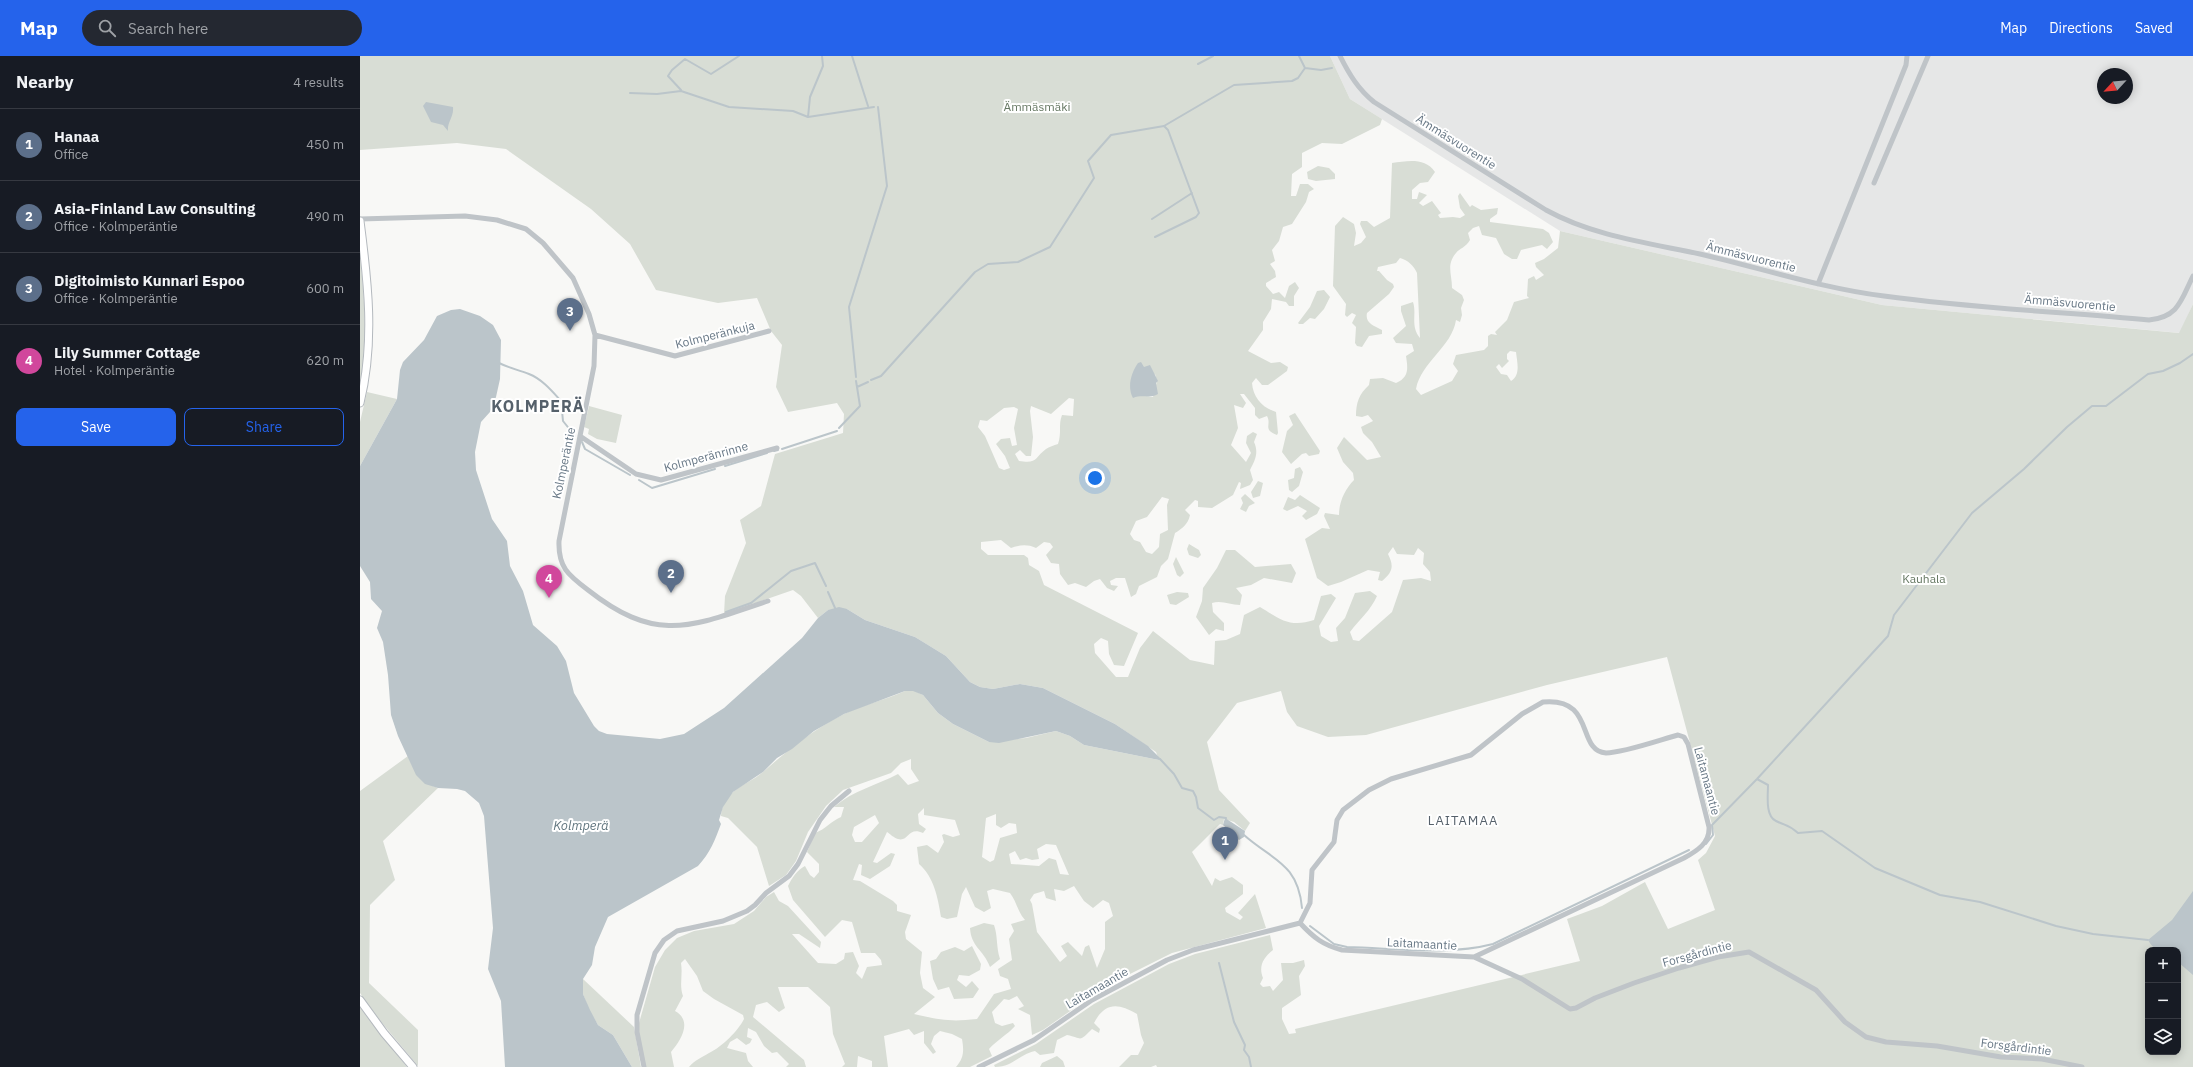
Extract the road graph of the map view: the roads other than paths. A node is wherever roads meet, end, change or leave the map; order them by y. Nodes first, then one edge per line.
1 (1340, 56) edge
2 (1907, 56) edge
3 (1928, 56) edge
4 (1874, 182) dead end
5 (360, 220) edge
6 (2193, 276) edge
7 (1818, 284) junction
8 (769, 331) dead end
9 (595, 336) junction
10 (360, 403) edge
11 (580, 436) junction
12 (777, 448) dead end
13 (768, 601) dead end
14 (849, 791) dead end
15 (1300, 923) junction
16 (1474, 957) junction
17 (360, 1000) edge
18 (413, 1067) edge
19 (644, 1067) edge
20 (979, 1067) edge
21 (2082, 1067) edge

1 - 7 street, Ämmäsvuorentie
2 - 7 street
3 - 4 street
5 - 9 street, Kolmperäntie
5 - 10 main road
6 - 7 street, Ämmäsvuorentie
8 - 9 street, Kolmperänkuja
9 - 11 street, Kolmperäntie
11 - 12 street, Kolmperänrinne
11 - 13 street, Kolmperäntie
14 - 19 street
15 - 16 street, Laitamaantie
15 - 16 street, Laitamaantie
15 - 20 street, Laitamaantie
16 - 21 street, Forsgårdintie
17 - 18 main road

